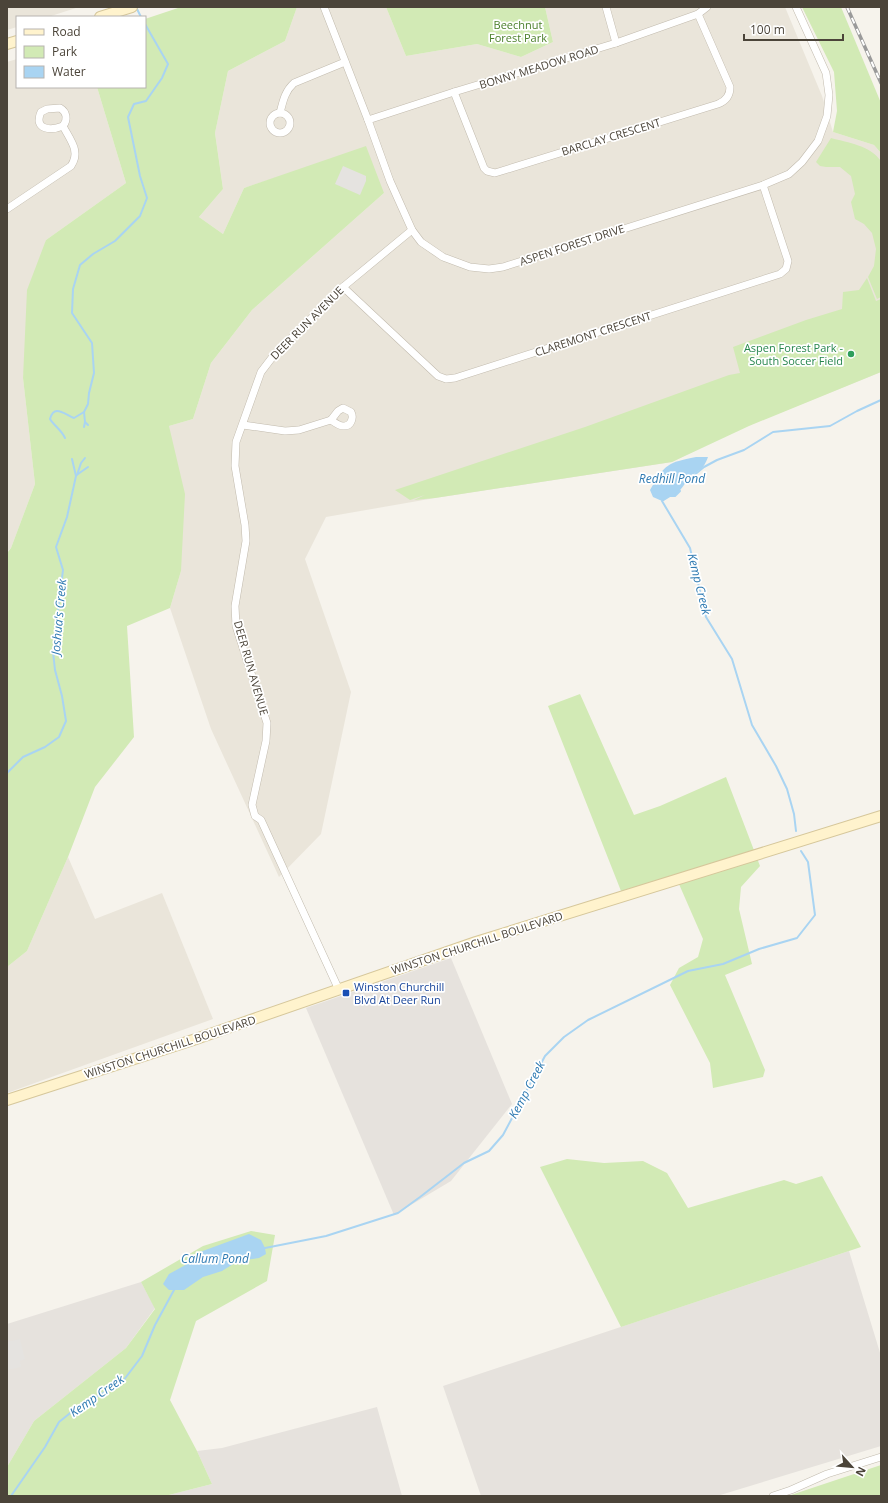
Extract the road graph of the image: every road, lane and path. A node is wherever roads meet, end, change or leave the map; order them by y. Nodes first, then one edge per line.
1 (132, 7) edge
2 (324, 7) edge
3 (606, 7) edge
4 (706, 7) edge
5 (796, 7) edge
6 (698, 14) junction
7 (103, 16) edge
8 (616, 43) junction
9 (345, 62) junction
10 (454, 92) junction
11 (280, 113) dead end
12 (368, 120) junction
13 (63, 126) dead end
14 (763, 185) junction
15 (7, 209) edge
16 (412, 230) junction
17 (343, 287) junction
18 (331, 420) dead end
19 (243, 425) junction
20 (881, 816) edge
21 (339, 990) junction
22 (7, 1100) edge
23 (881, 1457) edge
24 (773, 1496) edge

1 - 7 main road
2 - 9 street, ASPEN FOREST DRIVE
3 - 8 street
4 - 6 street, BONNY MEADOW ROAD
5 - 14 street, ASPEN FOREST DRIVE
6 - 8 street, BONNY MEADOW ROAD
6 - 10 street, BARCLAY CRESCENT
8 - 10 street, BONNY MEADOW ROAD
9 - 11 street
9 - 12 street, ASPEN FOREST DRIVE
10 - 12 street, BONNY MEADOW ROAD
12 - 16 street, ASPEN FOREST DRIVE
13 - 15 street
14 - 16 street, ASPEN FOREST DRIVE
14 - 17 street, CLAREMONT CRESCENT
16 - 17 street, DEER RUN AVENUE
17 - 19 street, DEER RUN AVENUE
18 - 19 street
19 - 21 street, DEER RUN AVENUE
20 - 21 main road, WINSTON CHURCHILL BOULEVARD
21 - 22 main road, WINSTON CHURCHILL BOULEVARD
23 - 24 street

